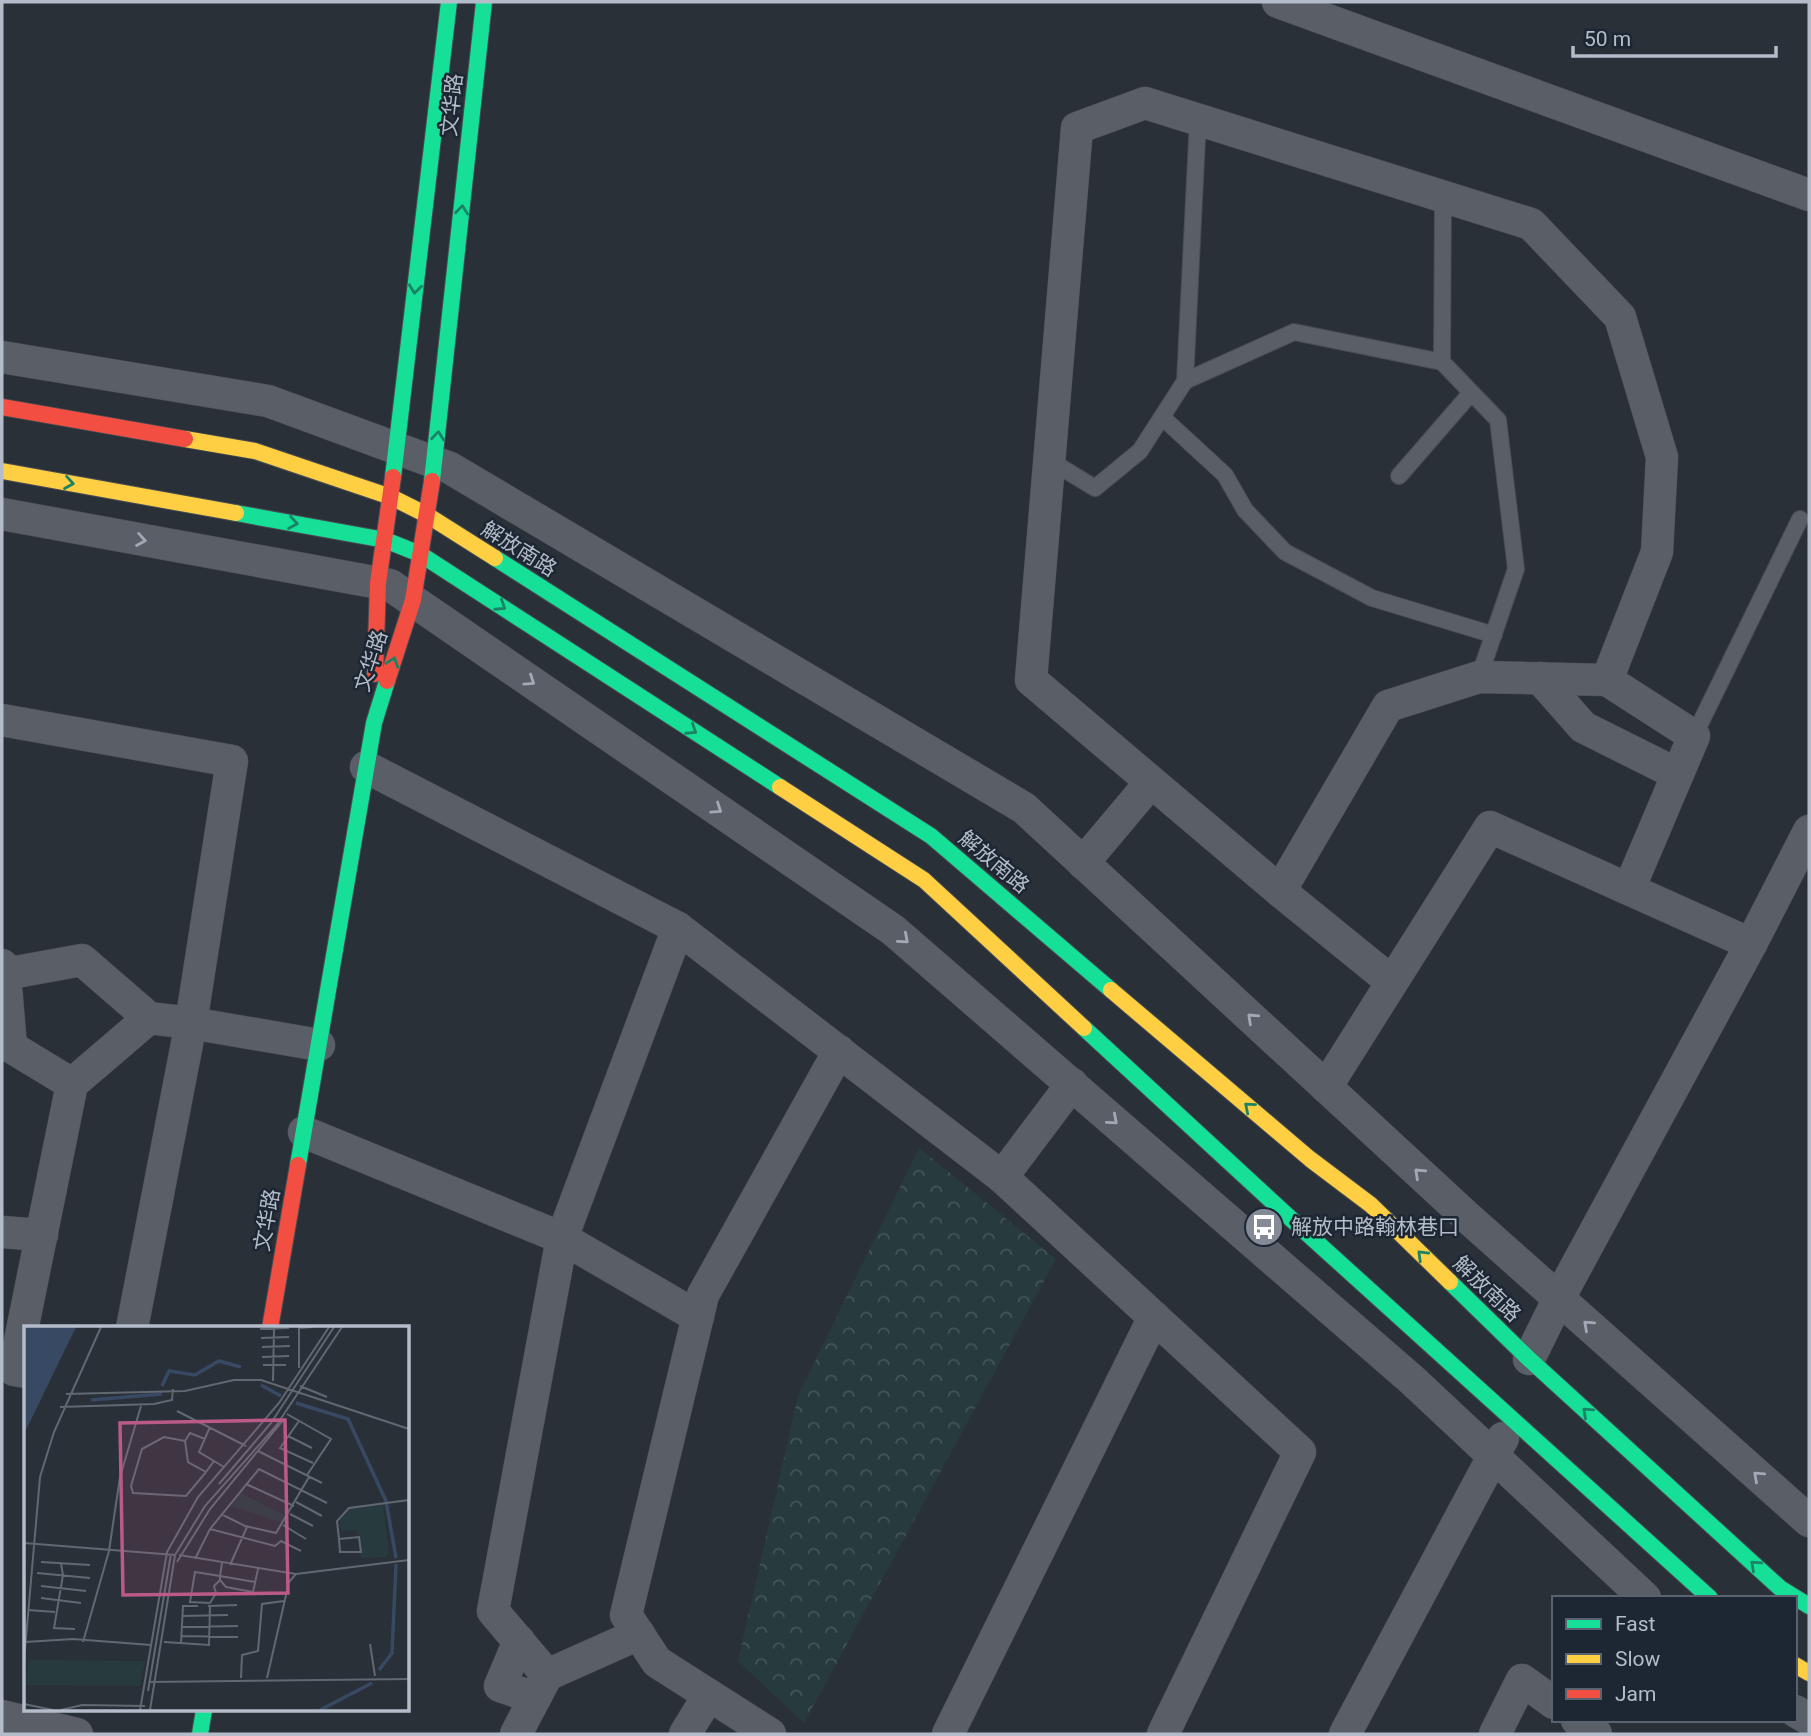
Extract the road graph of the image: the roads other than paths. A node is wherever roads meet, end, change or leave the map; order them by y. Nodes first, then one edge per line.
1 (449, 2) edge
2 (484, 2) edge
3 (1278, 2) edge
4 (1198, 119) junction
5 (1809, 195) edge
6 (1443, 197) junction
7 (2, 357) edge
8 (1442, 362) junction
9 (1185, 381) junction
10 (1471, 393) junction
11 (2, 407) edge
12 (1162, 417) junction
13 (396, 448) junction
14 (1049, 460) junction
15 (435, 462) junction
16 (2, 471) edge
17 (1399, 476) dead end
18 (391, 497) junction
19 (2, 514) edge
20 (427, 515) junction
21 (1800, 519) dead end
22 (384, 540) junction
23 (420, 554) junction
24 (378, 583) junction
25 (413, 600) junction
26 (1494, 635) junction
27 (1479, 677) junction
28 (1540, 678) junction
29 (1607, 680) junction
30 (2, 720) edge
31 (374, 723) junction
32 (1694, 736) junction
33 (366, 767) junction
34 (1677, 774) junction
35 (1151, 782) junction
36 (1809, 831) edge
37 (1083, 863) junction
38 (1629, 889) junction
39 (1280, 891) junction
40 (678, 928) junction
41 (1751, 944) junction
42 (4, 970) edge
43 (1392, 982) junction
44 (149, 1018) junction
45 (191, 1023) junction
46 (319, 1045) junction
47 (839, 1051) junction
48 (72, 1084) junction
49 (1072, 1084) junction
50 (1326, 1087) junction
51 (304, 1132) junction
52 (1002, 1177) junction
53 (2, 1232) edge
54 (42, 1236) junction
55 (562, 1238) junction
56 (1559, 1298) junction
57 (698, 1317) junction
58 (1154, 1317) junction
59 (131, 1326) edge
60 (270, 1326) edge
61 (1530, 1359) junction
62 (24, 1372) edge
63 (1513, 1418) junction
64 (1494, 1456) junction
65 (1809, 1521) edge
66 (1642, 1596) edge
67 (1708, 1596) edge
68 (1793, 1596) edge
69 (639, 1634) junction
70 (519, 1641) junction
71 (541, 1687) junction
72 (709, 1695) junction
73 (1552, 1702) edge
74 (204, 1712) edge
75 (2, 1716) edge
76 (1580, 1722) edge
77 (77, 1734) edge
78 (200, 1734) edge
79 (516, 1734) edge
80 (685, 1734) edge
81 (770, 1734) edge
82 (948, 1734) edge
83 (1163, 1734) edge
84 (1345, 1734) edge
85 (1495, 1734) edge
86 (1596, 1734) edge

1 -> 13 main road, 文华路
15 -> 2 main road, 文华路
3 - 5 street
4 - 6 street
4 - 9 lane
4 - 14 street
6 - 8 lane
6 - 29 street
7 - 13 street
8 - 9 lane
8 - 10 lane
9 - 12 lane
10 - 17 lane
10 - 26 lane
11 - 18 main road, 解放南路
12 - 14 lane
12 - 26 lane
13 - 15 street
13 - 18 main road, 文华路
14 - 35 street
15 - 20 main road, 文华路
15 - 37 street
16 -> 22 main road
18 - 20 main road, 解放南路
18 - 22 main road, 文华路
19 -> 24 street
20 - 23 main road, 文华路
61 -> 20 main road, 解放南路
21 - 32 lane
22 - 23 main road
22 - 24 main road, 文华路
23 - 25 main road, 文华路
23 -> 63 main road
24 - 25 street
24 - 31 main road, 文华路
31 -> 25 main road, 文华路
25 -> 49 street
26 - 27 lane
27 - 28 street
27 - 39 street
28 - 29 street
28 - 34 street
29 - 32 street
30 - 45 street
31 - 33 main road, 文华路
32 - 34 street
33 - 40 street
33 - 46 main road, 文华路
34 - 38 street
35 - 37 street
35 - 39 street
36 - 41 street
50 -> 37 street
38 - 41 street
38 - 43 street
39 - 43 street
40 - 47 street
40 - 55 street
41 - 56 street
42 - 44 street
42 - 48 street
43 - 50 street
44 - 45 street
44 - 48 street
45 - 46 street
45 - 59 street
46 - 51 main road, 文华路
47 - 52 street
47 - 57 street
48 - 54 street
49 - 52 street
49 -> 64 street
56 -> 50 street
51 - 55 street
51 - 60 main road, 文华路
52 - 58 street
53 - 54 street
54 - 62 street
55 - 57 street
55 - 70 street
56 - 61 street
65 -> 56 street
57 - 69 street
58 - 82 street
58 - 83 street
68 -> 61 main road, 解放南路
63 - 64 street
63 - 67 main road
64 - 66 street
64 - 84 street
69 - 71 street
69 - 72 street
70 - 71 street
70 - 71 street
71 - 79 street
72 - 80 street
72 - 81 street
73 - 85 street
74 - 78 main road
75 - 77 street
76 - 86 street

